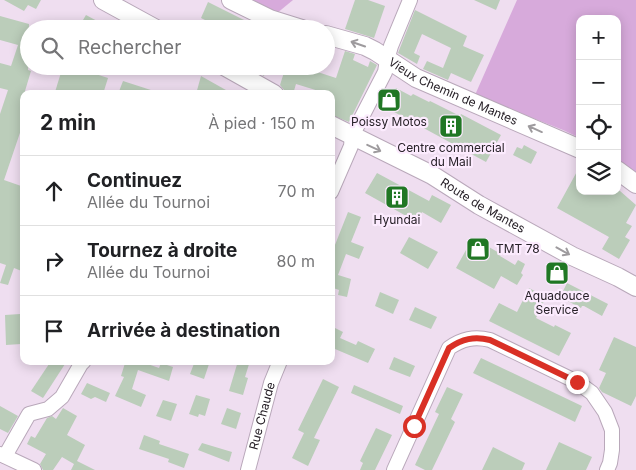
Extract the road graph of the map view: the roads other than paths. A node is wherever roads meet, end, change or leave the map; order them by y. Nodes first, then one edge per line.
1 (103, 0) edge
2 (231, 0) edge
3 (410, 0) edge
4 (140, 20) edge
5 (273, 20) edge
6 (335, 38) edge
7 (387, 60) junction
8 (240, 75) edge
9 (267, 90) edge
10 (335, 127) edge
11 (352, 136) junction
12 (576, 147) edge
13 (621, 173) edge
14 (335, 183) edge
15 (636, 184) edge
16 (636, 287) edge
17 (80, 365) edge
18 (278, 365) edge
19 (3, 455) edge
20 (34, 470) edge
21 (248, 470) edge
22 (394, 470) edge
23 (607, 470) edge

1 - 4 main road
2 - 5 main road
3 - 7 street
7 -> 6 main road, Vieux Chemin de Mantes
7 - 11 street
12 -> 7 main road, Vieux Chemin de Mantes
8 - 9 main road
10 - 11 main road, Route de Mantes
11 - 14 street
11 -> 16 main road, Route de Mantes
13 - 15 main road
17 - 19 street
18 - 21 street, Rue Chaude
19 - 20 street
22 - 23 street

